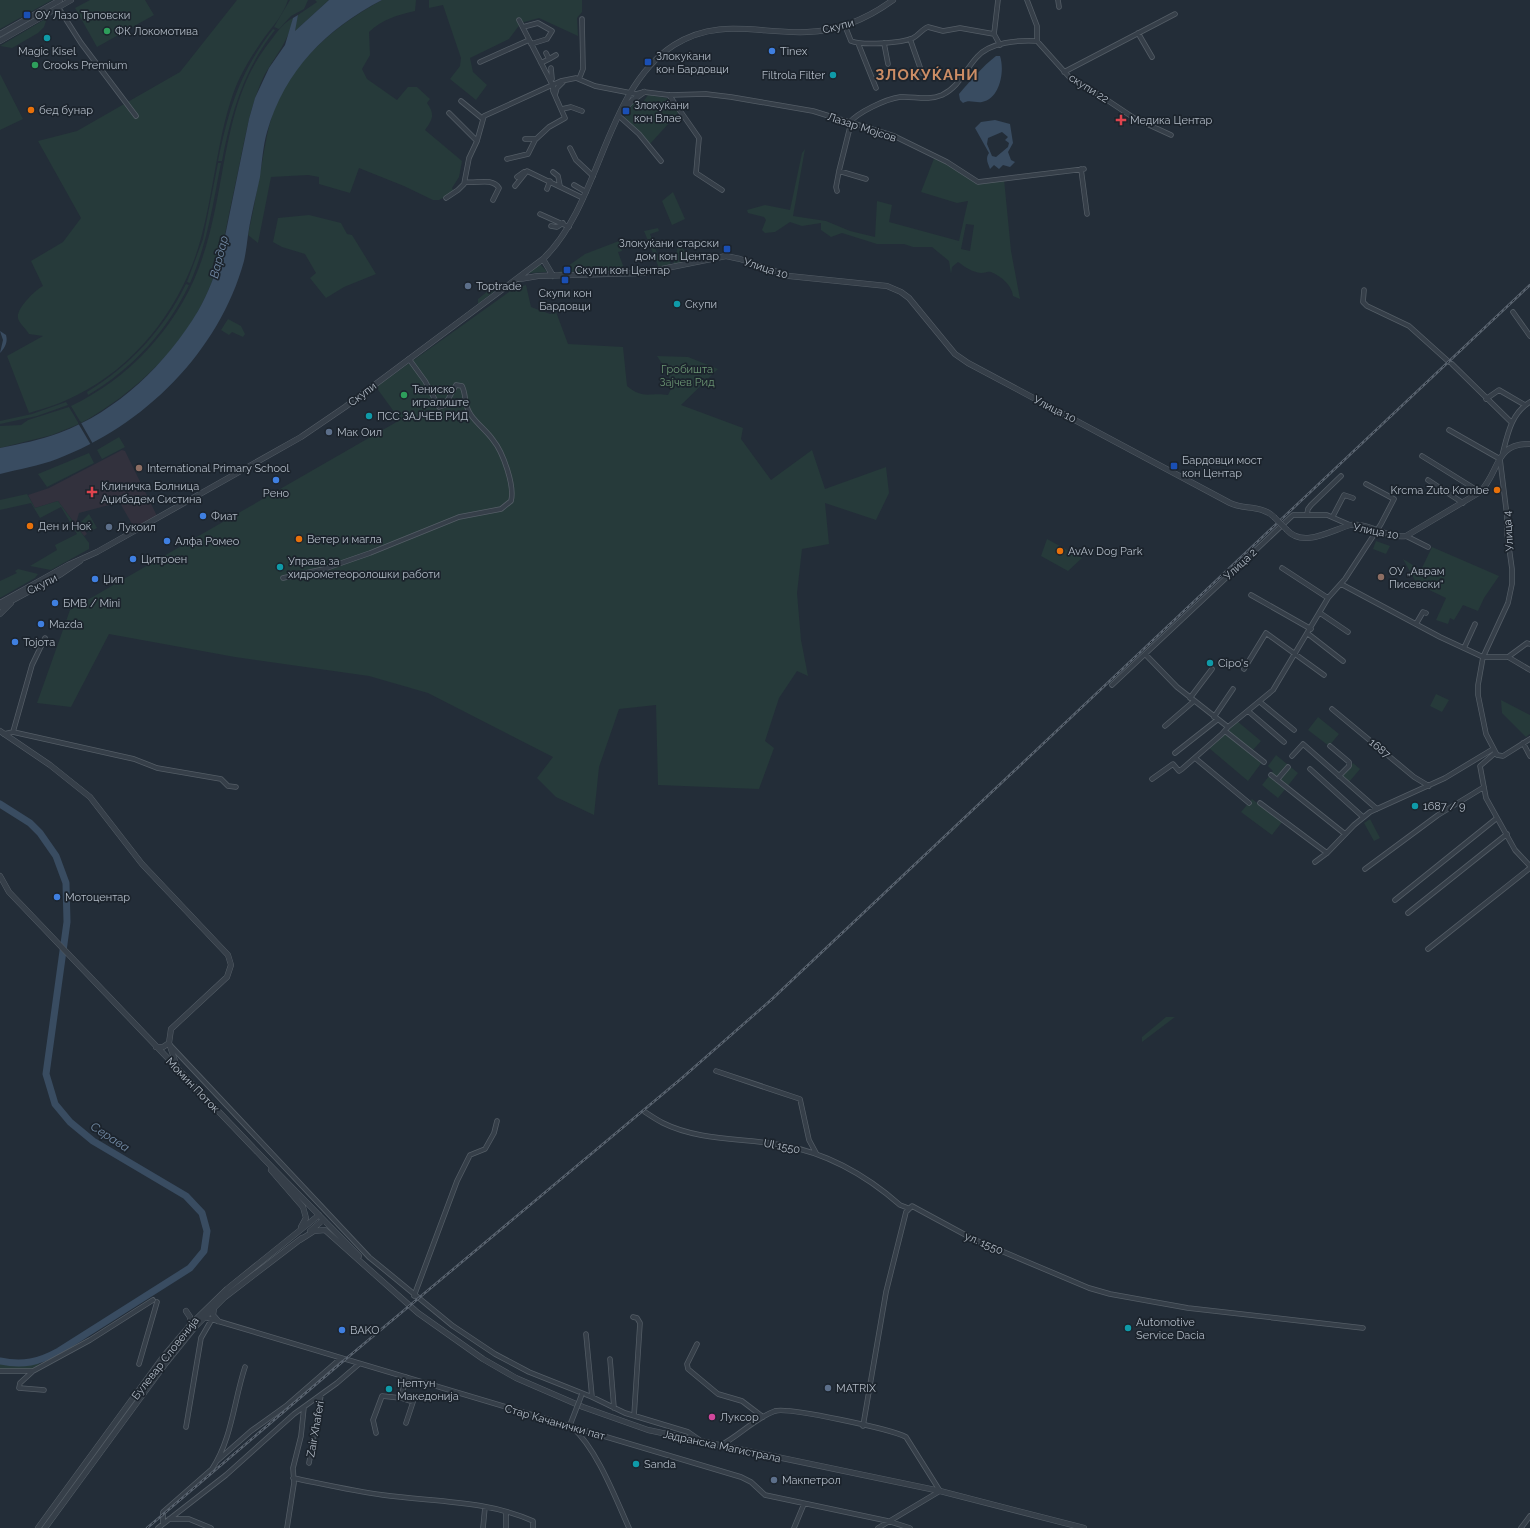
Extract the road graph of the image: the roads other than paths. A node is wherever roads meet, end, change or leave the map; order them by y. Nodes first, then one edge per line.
1 (60, 0) edge
2 (72, 0) edge
3 (893, 0) edge
4 (998, 0) edge
5 (1027, 0) edge
6 (1058, 0) edge
7 (58, 7) junction
8 (1059, 7) dead end
9 (1175, 14) dead end
10 (582, 19) dead end
11 (519, 20) dead end
12 (845, 26) junction
13 (523, 27) junction
14 (1138, 33) junction
15 (0, 34) edge
16 (994, 34) junction
17 (910, 39) junction
18 (0, 41) edge
19 (1037, 41) junction
20 (530, 42) junction
21 (858, 43) junction
22 (884, 43) junction
23 (1000, 45) junction
24 (546, 53) dead end
25 (556, 55) dead end
26 (1152, 57) dead end
27 (549, 59) junction
28 (480, 62) dead end
29 (541, 63) junction
30 (888, 64) dead end
31 (551, 68) dead end
32 (1064, 72) junction
33 (922, 73) dead end
34 (550, 78) junction
35 (579, 79) junction
36 (566, 80) junction
37 (553, 86) junction
38 (635, 86) junction
39 (876, 88) dead end
40 (644, 92) junction
41 (631, 93) junction
42 (669, 95) junction
43 (556, 96) junction
44 (461, 101) dead end
45 (562, 109) junction
46 (582, 111) dead end
47 (449, 113) dead end
48 (620, 115) junction
49 (136, 116) dead end
50 (483, 119) junction
51 (850, 123) junction
52 (1171, 135) dead end
53 (525, 139) dead end
54 (536, 139) junction
55 (477, 141) junction
56 (570, 148) dead end
57 (507, 159) dead end
58 (662, 161) dead end
59 (839, 171) junction
60 (553, 172) dead end
61 (593, 176) junction
62 (866, 178) dead end
63 (550, 181) junction
64 (465, 182) junction
65 (574, 185) dead end
66 (515, 186) dead end
67 (560, 186) junction
68 (547, 189) dead end
69 (722, 190) dead end
70 (837, 191) dead end
71 (586, 192) junction
72 (446, 198) dead end
73 (583, 198) junction
74 (494, 200) dead end
75 (540, 214) dead end
76 (1087, 214) dead end
77 (562, 224) junction
78 (551, 226) dead end
79 (570, 227) junction
80 (544, 260) junction
81 (553, 276) junction
82 (519, 279) junction
83 (1364, 290) dead end
84 (1513, 312) dead end
85 (1530, 336) edge
86 (409, 359) junction
87 (1486, 399) junction
88 (1530, 402) edge
89 (1525, 405) junction
90 (1511, 422) junction
91 (1449, 430) dead end
92 (1530, 444) edge
93 (1503, 452) junction
94 (1422, 456) dead end
95 (1500, 459) junction
96 (1341, 476) dead end
97 (1428, 480) dead end
98 (1366, 484) dead end
99 (1480, 492) junction
100 (1353, 498) dead end
101 (1463, 503) junction
102 (1307, 514) junction
103 (1334, 516) junction
104 (1350, 525) junction
105 (1376, 530) junction
106 (1406, 536) junction
107 (1428, 547) dead end
108 (82, 559) junction
109 (1282, 568) dead end
110 (283, 578) dead end
111 (1341, 584) junction
112 (26, 593) junction
113 (14, 595) junction
114 (1251, 595) dead end
115 (1328, 598) junction
116 (0, 599) edge
117 (0, 603) edge
118 (0, 607) edge
119 (1320, 613) junction
120 (1426, 613) dead end
121 (0, 614) edge
122 (1416, 624) junction
123 (1475, 624) dead end
124 (1311, 629) junction
125 (1348, 632) dead end
126 (1307, 633) junction
127 (45, 638) dead end
128 (1530, 644) edge
129 (1464, 648) junction
130 (1295, 653) junction
131 (1145, 654) junction
132 (1483, 657) junction
133 (1508, 657) junction
134 (1342, 661) dead end
135 (1244, 669) dead end
136 (1212, 670) dead end
137 (1530, 670) edge
138 (1324, 676) dead end
139 (1112, 686) dead end
140 (1233, 689) dead end
141 (1192, 699) junction
142 (1260, 702) junction
143 (1332, 709) dead end
144 (1248, 711) junction
145 (1216, 718) junction
146 (1165, 726) dead end
147 (1227, 729) junction
148 (1294, 730) dead end
149 (2, 732) edge
150 (13, 732) junction
151 (1530, 739) edge
152 (1284, 742) dead end
153 (1523, 743) junction
154 (1330, 746) dead end
155 (1494, 751) junction
156 (1175, 752) dead end
157 (1292, 756) dead end
158 (1530, 756) edge
159 (1195, 758) junction
160 (1264, 762) dead end
161 (1288, 767) dead end
162 (1310, 769) dead end
163 (1271, 775) dead end
164 (1339, 776) junction
165 (1152, 779) dead end
166 (1277, 780) junction
167 (1429, 786) junction
168 (236, 787) dead end
169 (1484, 788) junction
170 (1249, 802) dead end
171 (1260, 803) dead end
172 (1377, 809) junction
173 (1363, 817) junction
174 (1497, 818) junction
175 (1345, 834) junction
176 (1507, 834) junction
177 (1327, 853) junction
178 (1315, 862) dead end
179 (1530, 867) edge
180 (1365, 869) dead end
181 (0, 876) edge
182 (1395, 900) dead end
183 (1408, 912) dead end
184 (1428, 949) dead end
185 (169, 1043) junction
186 (156, 1047) junction
187 (178, 1070) junction
188 (716, 1071) dead end
189 (645, 1112) dead end
190 (497, 1121) dead end
191 (816, 1153) junction
192 (265, 1160) junction
193 (908, 1208) junction
194 (319, 1215) junction
195 (323, 1220) junction
196 (300, 1240) junction
197 (236, 1282) junction
198 (392, 1290) junction
199 (414, 1296) junction
200 (214, 1308) junction
201 (186, 1311) dead end
202 (201, 1316) junction
203 (633, 1317) dead end
204 (212, 1319) junction
205 (218, 1321) junction
206 (190, 1324) junction
207 (1363, 1328) dead end
208 (586, 1334) dead end
209 (697, 1344) dead end
210 (340, 1358) junction
211 (610, 1359) dead end
212 (139, 1364) dead end
213 (360, 1364) junction
214 (245, 1367) dead end
215 (0, 1371) edge
216 (34, 1371) junction
217 (406, 1377) junction
218 (44, 1390) dead end
219 (582, 1394) junction
220 (321, 1395) junction
221 (592, 1397) junction
222 (401, 1398) junction
223 (304, 1407) junction
224 (614, 1408) junction
225 (634, 1416) junction
226 (763, 1417) junction
227 (406, 1423) dead end
228 (570, 1425) junction
229 (863, 1426) junction
230 (186, 1427) dead end
231 (376, 1433) dead end
232 (701, 1441) junction
233 (721, 1445) junction
234 (217, 1461) junction
235 (309, 1463) dead end
236 (293, 1478) junction
237 (940, 1491) junction
238 (804, 1504) junction
239 (485, 1507) junction
240 (506, 1513) junction
241 (1530, 1516) edge
242 (169, 1519) junction
243 (888, 1521) junction
244 (163, 1524) junction
245 (38, 1528) edge
246 (45, 1528) edge
247 (158, 1528) edge
248 (211, 1528) edge
249 (287, 1528) edge
250 (483, 1528) edge
251 (506, 1528) edge
252 (533, 1528) edge
253 (629, 1528) edge
254 (794, 1528) edge
255 (878, 1528) edge
256 (910, 1528) edge
257 (1084, 1528) edge
258 (1521, 1528) edge

1 - 15 street
2 - 7 street
3 - 12 street, Скупи
4 - 16 street
5 - 19 street
6 - 8 street
7 - 18 street
7 - 49 street
9 - 14 street
10 - 35 street
11 - 13 street
12 - 21 street
12 - 38 street, Скупи
13 - 20 street
13 - 20 street
14 - 26 street
14 - 32 street
16 - 17 street
16 - 23 street
17 - 22 street
17 - 33 street
19 - 23 street
19 - 32 street, скупи 22
20 - 28 street
20 - 29 street
21 - 22 street
21 - 39 street
22 - 30 street
23 - 51 street
24 - 27 street
25 - 27 street
27 - 29 street
29 - 34 street
31 - 34 street
32 - 52 street, скупи 22
34 - 36 street
34 - 37 street
35 - 36 street
35 - 41 street, Лазар Мојсов
36 - 37 street
36 - 43 street
37 - 43 street
37 - 50 street
38 - 40 street
38 - 41 street, Скупи
40 - 41 street, Лазар Мојсов
40 - 42 street, Лазар Мојсов
40 - 48 street
41 - 48 street, Скупи
42 - 51 street, Лазар Мојсов
42 - 69 street
43 - 45 street
44 - 50 street
45 - 46 street
45 - 54 street
47 - 55 street
48 - 58 street
48 - 61 street, Скупи
50 - 55 street
51 - 59 street
51 - 76 street, Лазар Мојсов
53 - 54 street
54 - 57 street
55 - 64 street
56 - 61 street
59 - 62 street
59 - 70 street
60 - 67 street
61 - 71 street, Скупи
63 - 66 street
63 - 67 street
63 - 68 street
64 - 72 street
64 - 74 street
65 - 71 street
67 - 73 street
71 - 73 street, Скупи
73 - 79 street, Скупи
75 - 77 street
77 - 78 street
77 - 79 street
79 - 80 street, Скупи
80 - 81 street
80 - 82 street, Скупи
81 - 82 street, Улица 10
81 - 104 street, Улица 10, bridge
82 - 86 street, Скупи
83 - 87 street
84 - 85 street
86 - 108 street, Скупи
86 - 110 street
87 - 89 street
87 - 90 street
88 - 89 street
89 - 90 street
90 - 93 street
91 - 95 street
92 - 93 street
93 - 95 street, Улица 10
94 - 99 street
95 - 99 street, Улица 10
95 - 132 street, Улица 4
96 - 102 street
97 - 101 street
98 - 105 street
99 - 101 street, Улица 10
100 - 103 street
101 - 106 street, Улица 10
102 - 103 street, Улица 2
102 - 131 street, Улица 2
103 - 104 street, Улица 2
104 - 105 street, Улица 10
105 - 106 street, Улица 10
105 - 111 street
106 - 107 street
108 - 112 street, Скупи
108 - 113 street, Скупи
109 - 115 street
111 - 115 street
111 - 122 street
112 - 118 street, Скупи
112 - 121 street
113 - 116 street
113 - 117 street, Скупи
114 - 124 street
115 - 119 street
119 - 124 street
119 - 125 street
120 - 122 street
122 - 129 street
123 - 129 street
124 - 126 street
126 - 130 street
126 - 134 street
127 - 150 street
128 - 133 street
129 - 132 street
130 - 135 street
130 - 138 street
130 - 142 street
131 - 139 street, Улица 2
131 - 141 street
132 - 133 street
132 - 155 street, Улица 4
133 - 137 street
136 - 141 street
140 - 145 street
141 - 145 street
141 - 146 street
142 - 144 street
142 - 148 street
143 - 167 street, 1687
144 - 147 street
144 - 152 street
145 - 147 street
145 - 156 street
147 - 159 street
147 - 160 street
149 - 150 street
149 - 185 street
150 - 168 street
151 - 153 street
153 - 155 street
153 - 158 street
154 - 164 street
155 - 167 street
155 - 169 street
157 - 164 street
159 - 165 street
159 - 170 street
161 - 166 street
162 - 173 street
163 - 166 street
164 - 172 street
166 - 175 street
167 - 172 street
169 - 174 street
169 - 180 street
171 - 177 street
172 - 173 street
173 - 175 street
174 - 176 street
174 - 182 street
175 - 177 street
176 - 179 street
176 - 183 street
177 - 178 street
179 - 184 street
181 - 186 street, Момин Поток
185 - 186 street
185 - 187 street
185 - 199 street
186 - 187 street, Момин Поток
187 - 192 street, Момин Поток
188 - 191 street
189 - 191 street, Ul 1550
190 - 199 street
191 - 193 street, Ul 1550
192 - 194 street, Момин Поток
192 - 197 street
193 - 207 street, ул. 1550
193 - 229 street
194 - 195 street, Момин Поток
194 - 197 street, Булевар Словенија
195 - 196 street, Булевар Словенија
195 - 198 street, Момин Поток
196 - 198 street
196 - 200 street, Булевар Словенија
197 - 202 street, Булевар Словенија
198 - 232 street, Јадранска Магистрала
199 - 219 street
200 - 202 street, Булевар Словенија
200 - 205 street
201 - 206 street
202 - 204 street, Стар Качанички пат
202 - 206 street, Булевар Словенија
202 - 246 street, Булевар Словенија
203 - 225 street
204 - 205 street, Стар Качанички пат
204 - 230 street
205 - 210 street, Стар Качанички пат
206 - 245 street, Булевар Словенија
208 - 221 street
209 - 226 street
210 - 213 street, Стар Качанички пат
210 - 234 street
211 - 224 street
212 - 216 street
213 - 217 street, Стар Качанички пат
213 - 220 street
214 - 234 street
215 - 216 street
216 - 218 street
217 - 222 street
217 - 228 street, Стар Качанички пат
219 - 221 street
219 - 228 street, bridge
220 - 223 street
220 - 235 street, Zair Xhaferi
221 - 224 street
222 - 227 street
222 - 231 street
223 - 236 street
223 - 242 street
224 - 225 street
225 - 232 street
226 - 229 street
226 - 233 street
228 - 238 street, Стар Качанички пат
228 - 253 street
229 - 237 street
232 - 233 street, Јадранска Магистрала
233 - 237 street, Јадранска Магистрала
234 - 244 street
236 - 239 street
236 - 249 street
237 - 243 street
237 - 257 street, Јадранска Магистрала
238 - 243 street, Стар Качанички пат
238 - 254 street
239 - 240 street
239 - 250 street
240 - 251 street
240 - 252 street
241 - 258 street
242 - 244 street
242 - 248 street
243 - 255 street
243 - 256 street, Стар Качанички пат
244 - 247 street

